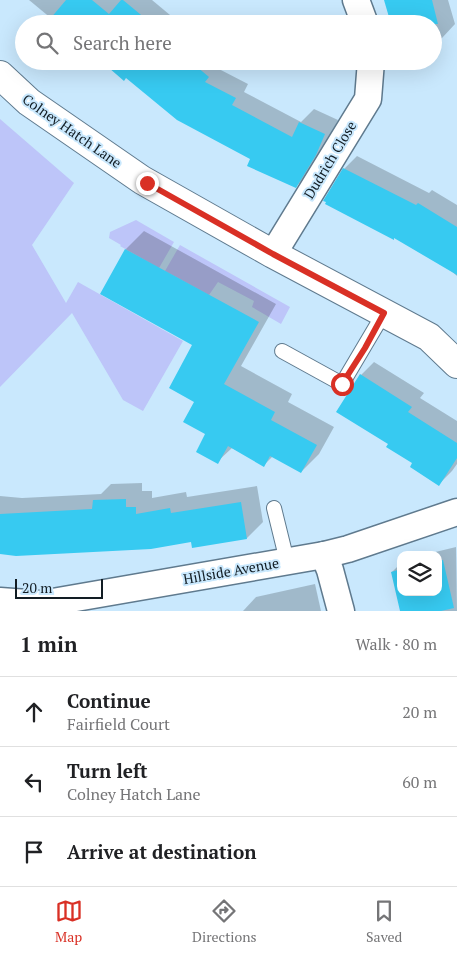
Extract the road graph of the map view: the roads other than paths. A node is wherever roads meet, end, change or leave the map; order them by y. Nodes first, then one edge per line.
1 (356, 0) edge
2 (362, 15) edge
3 (371, 70) edge
4 (0, 75) edge
5 (273, 254) junction
6 (384, 313) junction
7 (282, 351) dead end
8 (457, 364) edge
9 (274, 508) dead end
10 (457, 512) edge
11 (324, 555) junction
12 (287, 561) junction
13 (0, 600) edge
14 (41, 607) edge
15 (341, 611) edge

1 - 2 street
3 - 5 street, Dudrich Close
4 - 5 main road, Colney Hatch Lane
5 - 6 main road, Colney Hatch Lane
6 - 7 lane
6 - 8 main road, Colney Hatch Lane
9 - 12 lane
10 - 11 street, Hillside Avenue
11 - 12 street, Hillside Avenue
11 - 15 street
12 - 14 street, Hillside Avenue
13 - 14 street, Hillside Avenue

